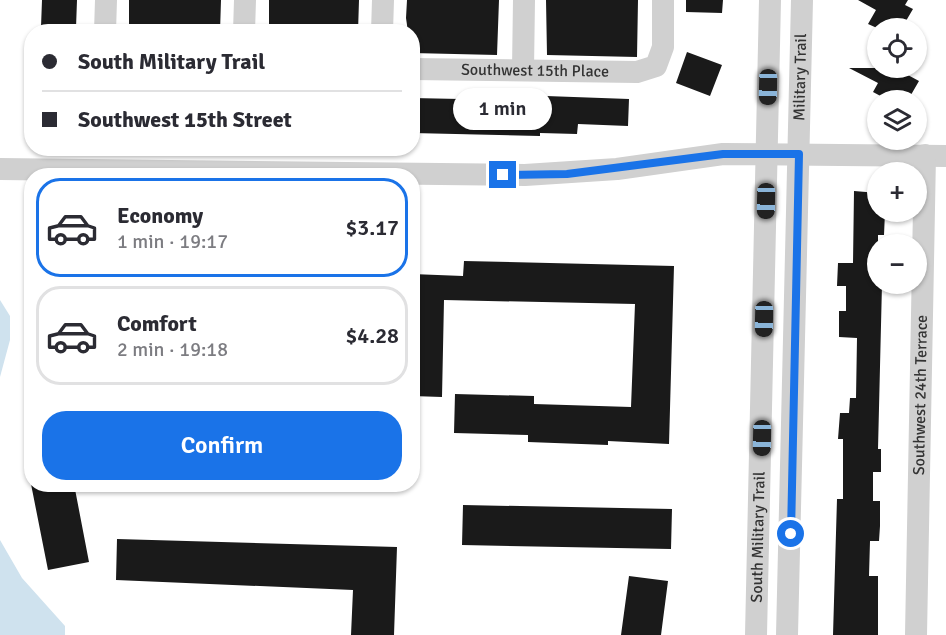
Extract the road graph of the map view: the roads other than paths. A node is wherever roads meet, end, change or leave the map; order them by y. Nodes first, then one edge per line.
1 (106, 0) edge
2 (245, 0) edge
3 (383, 0) edge
4 (524, 0) edge
5 (663, 0) edge
6 (770, 0) edge
7 (802, 0) edge
8 (105, 24) edge
9 (244, 24) edge
10 (382, 24) edge
11 (420, 69) edge
12 (524, 69) junction
13 (767, 153) junction
14 (799, 154) junction
15 (936, 155) edge
16 (0, 169) edge
17 (24, 169) edge
18 (420, 175) edge
19 (756, 635) edge
20 (787, 635) edge
21 (916, 635) edge

1 - 8 street
2 - 9 street
3 - 10 street
4 - 12 street
5 - 12 street, Southwest 15th Place
6 - 13 street, Military Trail
7 - 14 street, Military Trail
11 - 12 street, Southwest 15th Place
13 - 14 street
13 - 18 street
13 - 19 street, South Military Trail
14 - 15 street
14 - 20 street, South Military Trail
15 - 21 street, Southwest 24th Terrace
16 - 17 street

